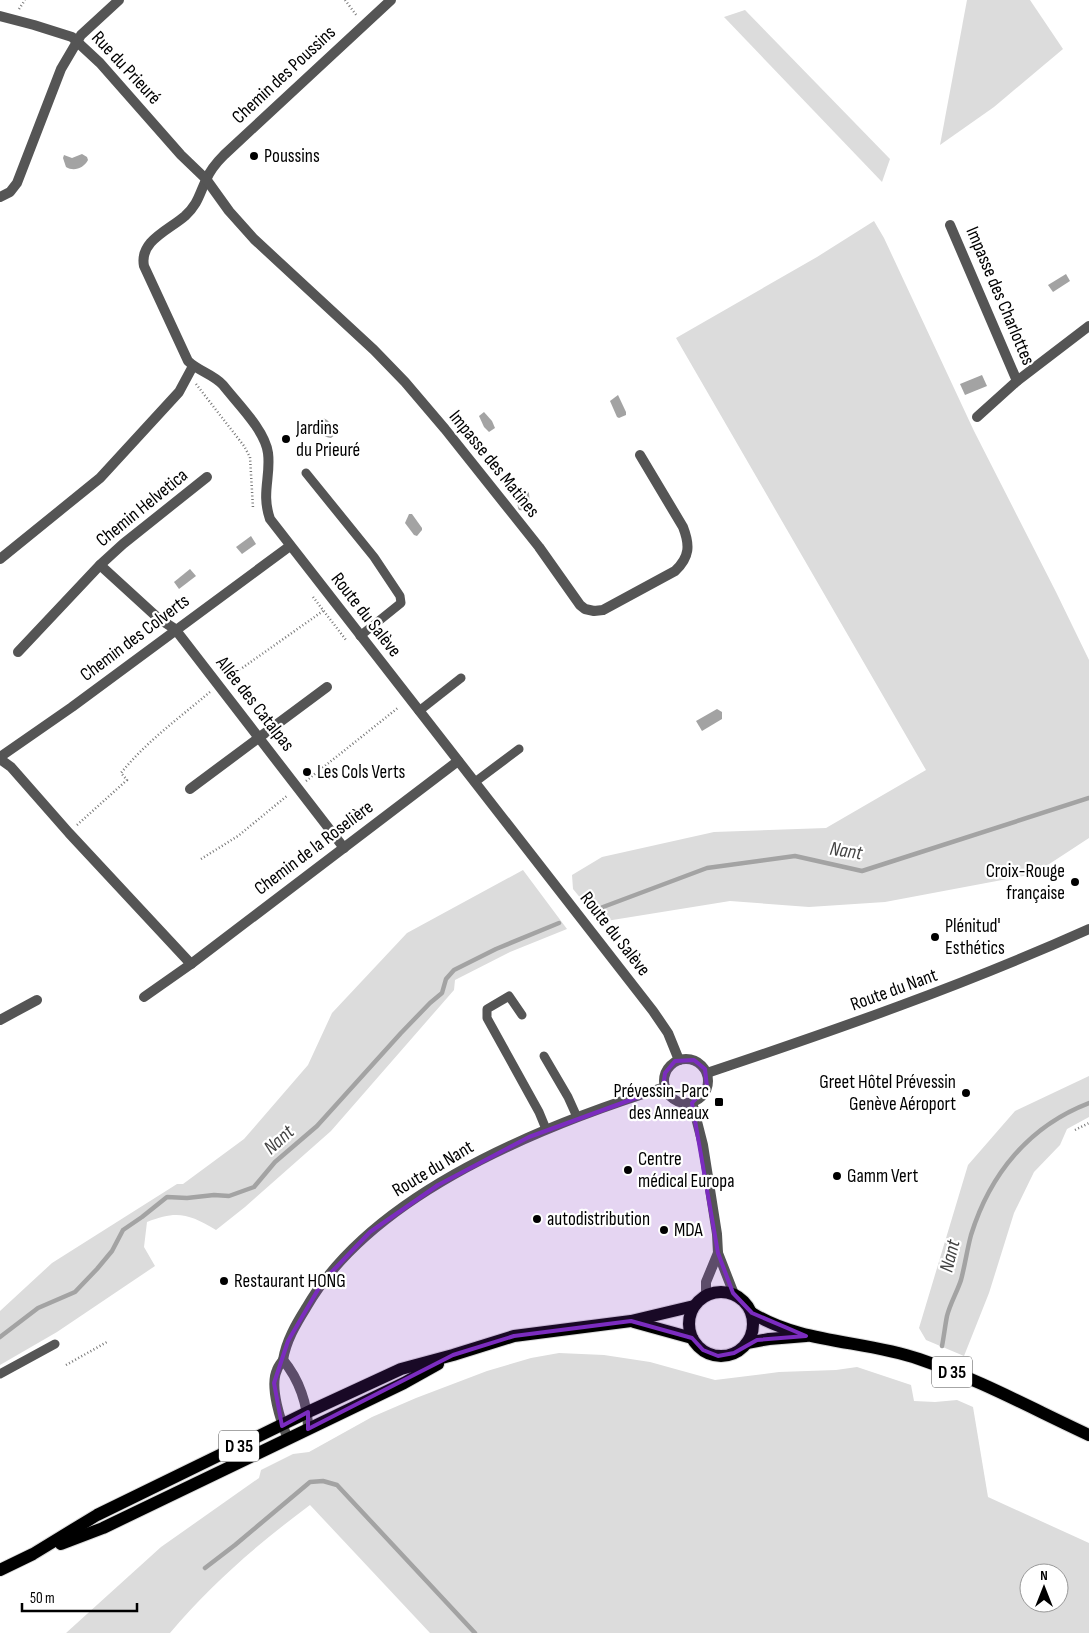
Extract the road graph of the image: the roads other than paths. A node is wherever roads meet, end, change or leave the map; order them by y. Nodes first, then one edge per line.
1 (119, 0) edge
2 (391, 0) edge
3 (0, 16) edge
4 (78, 41) junction
5 (206, 179) junction
6 (0, 197) edge
7 (950, 225) dead end
8 (1089, 326) edge
9 (193, 366) junction
10 (1017, 381) junction
11 (978, 416) dead end
12 (640, 455) dead end
13 (306, 473) dead end
14 (207, 478) dead end
15 (290, 546) junction
16 (0, 559) edge
17 (100, 565) junction
18 (175, 629) junction
19 (360, 636) junction
20 (18, 652) dead end
21 (461, 678) dead end
22 (327, 686) dead end
23 (419, 711) junction
24 (259, 737) junction
25 (519, 749) dead end
26 (0, 758) edge
27 (458, 761) junction
28 (475, 782) junction
29 (190, 789) dead end
30 (344, 848) junction
31 (1089, 929) edge
32 (191, 964) junction
33 (144, 997) dead end
34 (36, 1000) dead end
35 (522, 1015) dead end
36 (0, 1020) edge
37 (544, 1056) dead end
38 (679, 1060) junction
39 (707, 1073) junction
40 (664, 1087) junction
41 (692, 1102) junction
42 (577, 1117) junction
43 (546, 1129) junction
44 (718, 1253) junction
45 (734, 1294) junction
46 (706, 1295) junction
47 (694, 1306) junction
48 (752, 1312) junction
49 (631, 1321) junction
50 (806, 1336) junction
51 (692, 1338) junction
52 (747, 1343) junction
53 (55, 1344) dead end
54 (454, 1355) junction
55 (284, 1360) junction
56 (0, 1374) edge
57 (308, 1412) junction
58 (282, 1426) junction
59 (308, 1429) junction
60 (1089, 1435) edge
61 (288, 1439) junction
62 (33, 1554) junction
63 (0, 1570) edge

1 - 4 street
2 - 5 street, Chemin des Poussins
3 - 4 street, Rue du Prieuré
4 - 5 street, Rue du Prieuré
4 - 6 street
5 - 9 street, Route du Salève
5 - 12 street, Impasse des Matines
7 - 10 street, Impasse des Charlottes
8 - 10 street
9 - 15 street, Route du Salève
9 - 16 street
10 - 11 street
13 - 19 lane
14 - 17 street, Chemin Helvetica
15 - 18 street, Chemin des Colverts
15 - 19 street, Route du Salève
17 - 18 street, Chemin Helvetica
17 - 20 street, Chemin Helvetica
18 - 24 street, Allée des Catalpas
18 - 26 street, Chemin des Colverts
19 - 23 street, Route du Salève
21 - 23 lane
22 - 24 street
23 - 27 street, Route du Salève
24 - 29 street
24 - 30 street, Allée des Catalpas
25 - 28 lane
26 - 32 street
27 - 28 street, Route du Salève
27 - 30 street, Chemin de la Roselière
28 - 38 street, Route du Salève
30 - 32 street, Chemin de la Roselière
31 - 39 street, Route du Nant
32 - 33 street, Chemin de la Roselière
34 - 36 street
35 - 43 lane
37 - 42 lane
38 - 39 street
38 - 40 street
39 - 41 street
40 - 41 street
40 - 42 street, Route du Nant
41 - 44 street
42 - 43 street, Route du Nant
43 - 55 street, Route du Nant
44 - 45 street
44 - 46 street
45 - 46 main road
45 - 48 main road
46 - 47 main road
47 - 49 main road, D 35
47 - 51 main road
48 - 50 main road, D 35
48 - 52 main road
49 - 51 main road, D 35
49 - 54 main road, D 35
50 - 52 main road, D 35
50 - 60 main road, D 35
51 - 52 main road
53 - 56 lane
54 - 57 main road, D 35
54 - 59 main road, D 35
55 - 57 street
55 - 58 street, Route du Nant
57 - 58 main road, D 35
57 - 59 street
58 - 61 street, Route du Nant
58 - 62 main road, D 35
59 - 61 main road, D 35
61 - 62 main road, D 35
62 - 63 main road, D 35

